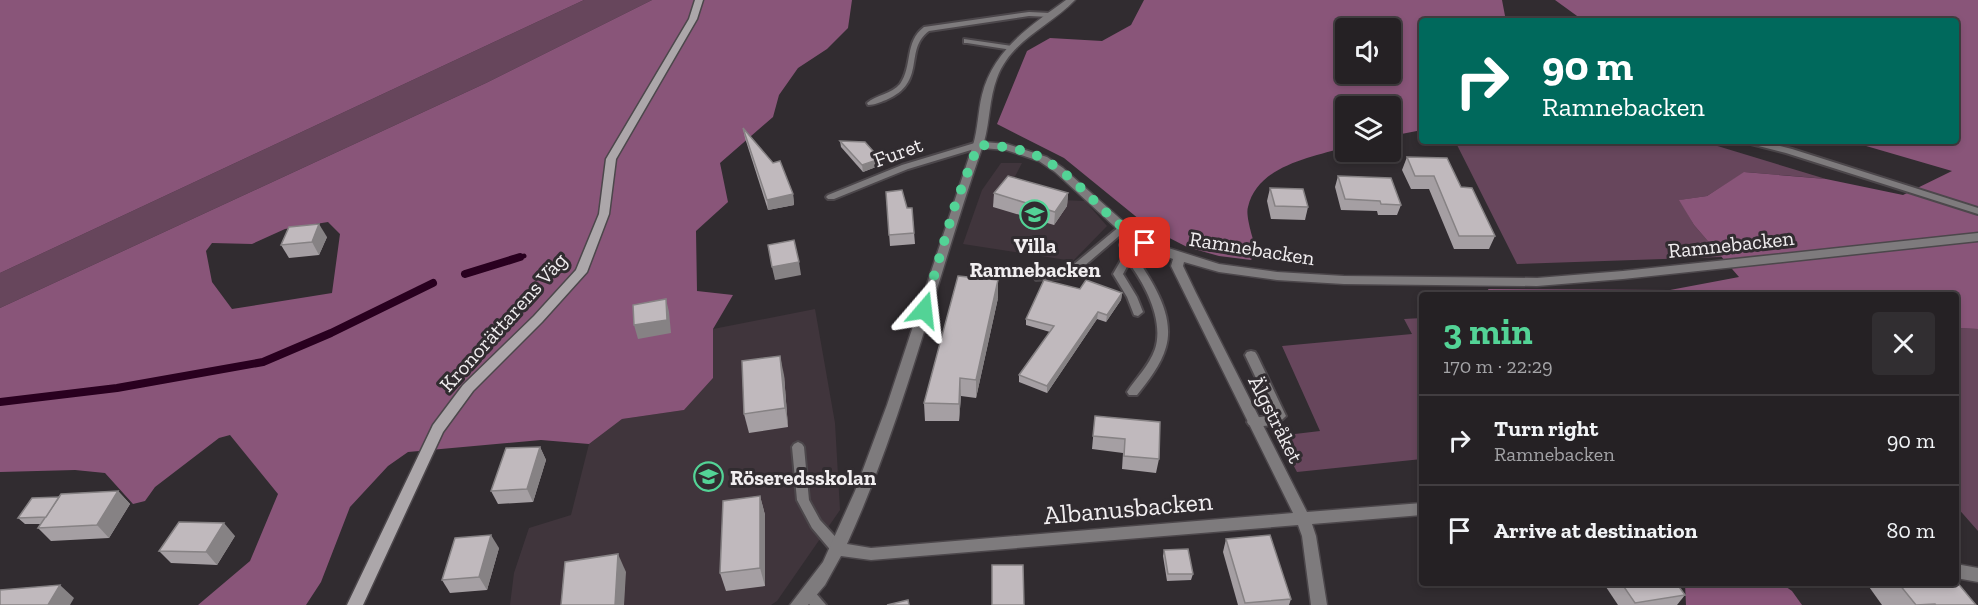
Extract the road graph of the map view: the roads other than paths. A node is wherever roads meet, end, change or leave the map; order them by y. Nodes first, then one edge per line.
1 (699, 0) edge
2 (1071, 0) edge
3 (1050, 15) junction
4 (966, 41) dead end
5 (1012, 48) junction
6 (871, 104) dead end
7 (1762, 144) edge
8 (978, 145) junction
9 (831, 197) dead end
10 (1978, 211) edge
11 (1127, 231) junction
12 (1978, 237) edge
13 (1129, 254) junction
14 (1179, 258) junction
15 (1040, 278) dead end
16 (1138, 312) dead end
17 (1251, 355) dead end
18 (1133, 392) dead end
19 (1253, 422) junction
20 (798, 447) dead end
21 (1419, 509) edge
22 (1303, 518) junction
23 (837, 549) junction
24 (1959, 572) edge
25 (1978, 575) edge
26 (814, 600) edge
27 (355, 605) edge
28 (798, 605) edge
29 (1319, 605) edge

1 - 27 street, Kronorättarens Väg
2 - 3 street
3 - 5 street
3 - 6 lane
4 - 5 lane
5 - 8 street
7 - 10 lane
8 - 9 lane, Furet
8 - 11 street, Ramnebacken
8 - 23 street
11 - 13 lane
11 - 14 street, Ramnebacken
11 - 15 lane
12 - 14 street, Ramnebacken
13 - 16 lane
13 - 18 lane
14 - 19 street, Älgstråket
17 - 19 lane
19 - 22 street, Älgstråket
20 - 23 lane
21 - 22 street, Albanusbacken
22 - 23 street, Albanusbacken
22 - 29 street, Älgstråket
23 - 26 street
24 - 25 street
26 - 28 street

